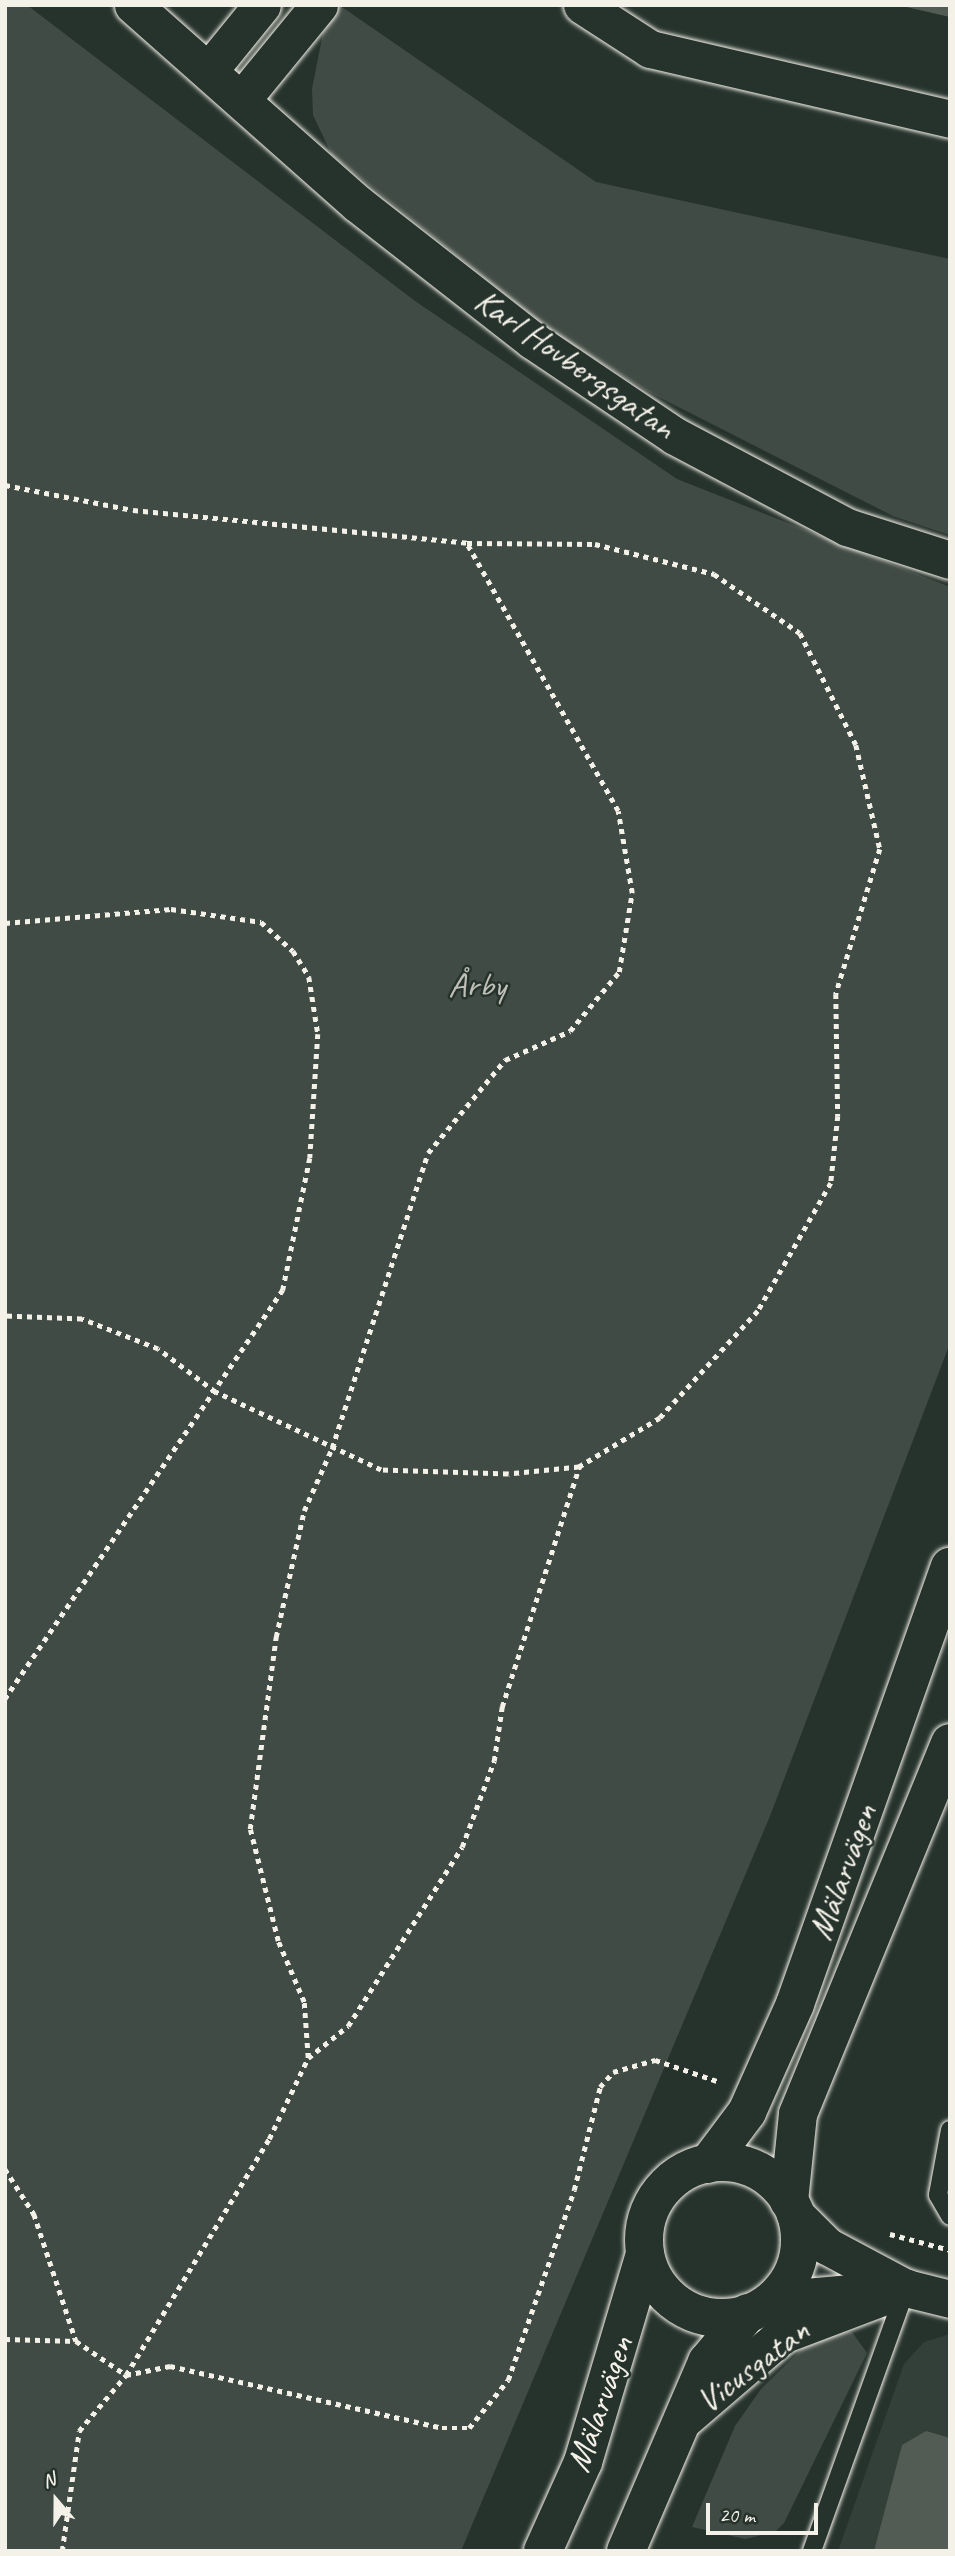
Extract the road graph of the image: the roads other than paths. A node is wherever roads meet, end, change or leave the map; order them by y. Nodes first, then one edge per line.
1 (133, 5) edge
2 (262, 5) edge
3 (319, 5) edge
4 (582, 5) edge
5 (210, 69) junction
6 (243, 98) junction
7 (950, 120) edge
8 (950, 561) edge
9 (950, 1567) edge
10 (950, 1743) edge
11 (950, 2130) edge
12 (708, 2164) junction
13 (945, 2175) edge
14 (792, 2208) junction
15 (950, 2216) edge
16 (645, 2254) junction
17 (906, 2288) junction
18 (950, 2299) edge
19 (760, 2307) junction
20 (682, 2421) junction
21 (543, 2551) edge
22 (626, 2551) edge
23 (812, 2551) edge

1 - 5 street, Karl Hovbergsgatan
2 - 5 street
3 - 6 street
4 - 7 street
5 - 6 street, Karl Hovbergsgatan
6 - 8 street, Karl Hovbergsgatan
9 - 12 main road, Mälarvägen
10 - 14 main road, Mälarvägen
11 - 13 lane
12 - 14 main road
12 - 16 main road
13 - 15 lane
14 - 17 street, Vicusgatan
14 - 19 main road
16 - 19 main road
16 - 21 main road, Mälarvägen
17 - 18 street, Vicusgatan
17 - 19 street, Vicusgatan
17 - 20 street, Vicusgatan
17 - 23 lane
19 - 20 main road
20 - 22 main road

